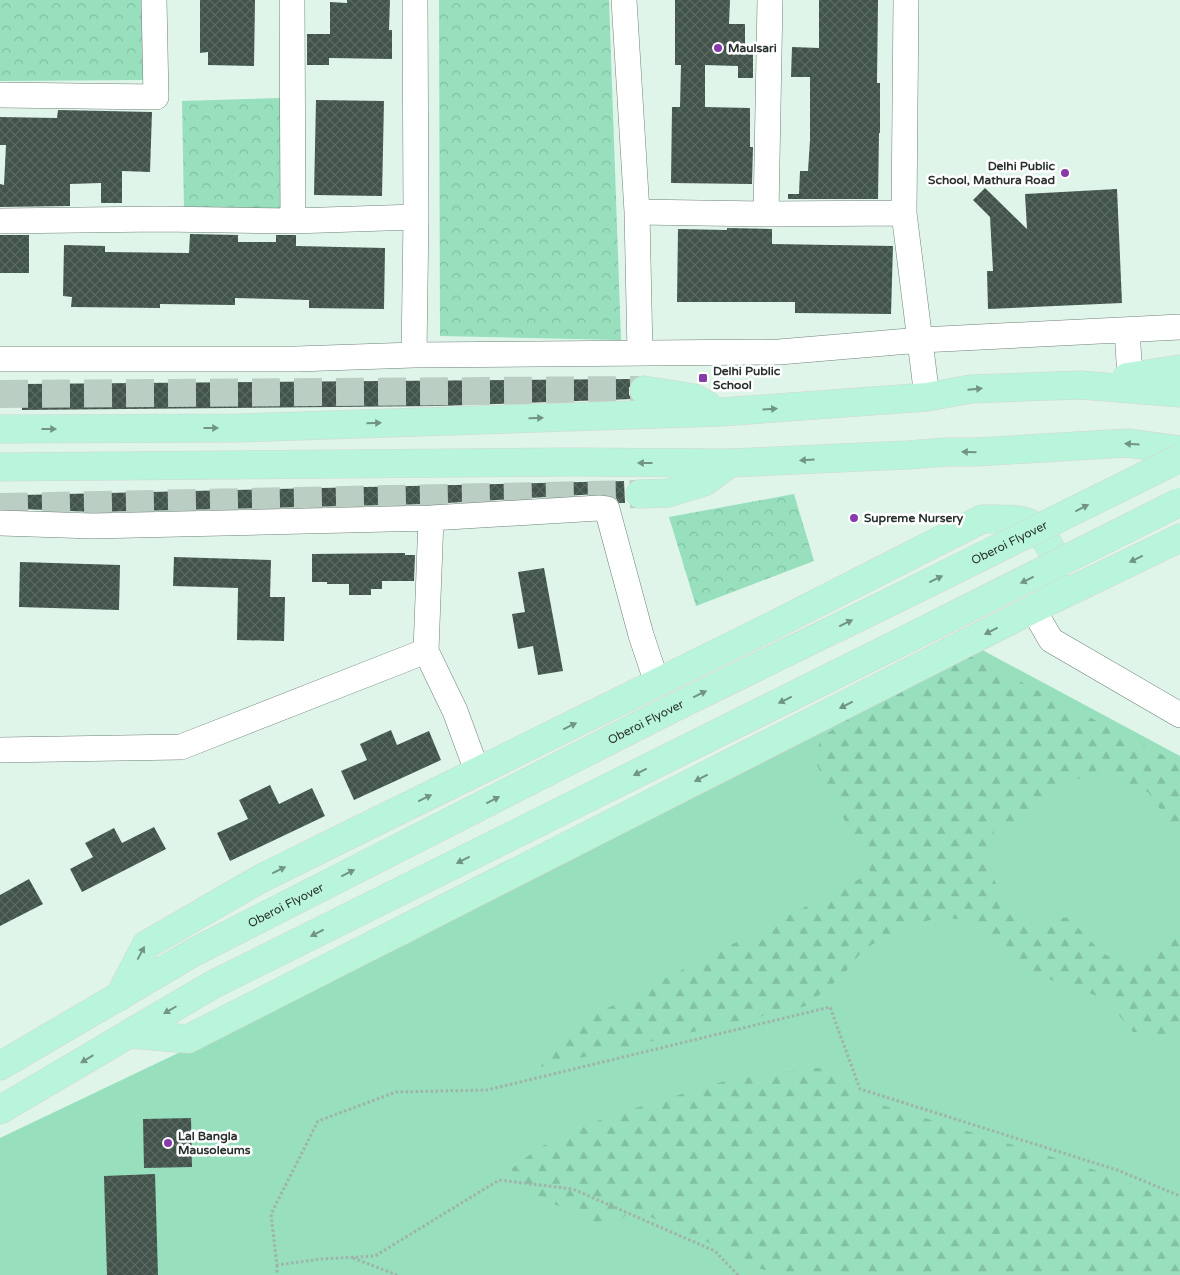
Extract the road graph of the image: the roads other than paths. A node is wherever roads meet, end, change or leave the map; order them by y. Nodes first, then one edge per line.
1 (154, 0) edge
2 (292, 0) edge
3 (415, 0) edge
4 (624, 0) edge
5 (770, 0) edge
6 (906, 0) edge
7 (0, 95) edge
8 (637, 212) junction
9 (904, 213) junction
10 (766, 214) junction
11 (416, 217) junction
12 (0, 221) edge
13 (293, 221) junction
14 (1180, 327) edge
15 (1127, 330) junction
16 (921, 340) junction
17 (640, 353) junction
18 (414, 356) junction
19 (0, 359) edge
20 (1180, 369) edge
21 (1130, 377) junction
22 (1081, 385) junction
23 (644, 390) tunnel mouth
24 (1180, 393) edge
25 (927, 398) junction
26 (722, 412) junction
27 (0, 429) edge
28 (1180, 450) edge
29 (1180, 458) edge
30 (730, 463) junction
31 (0, 467) edge
32 (640, 494) tunnel mouth
33 (1180, 502) edge
34 (431, 518) junction
35 (0, 523) edge
36 (1180, 538) edge
37 (1033, 610) junction
38 (426, 650) junction
39 (657, 683) junction
40 (1180, 714) edge
41 (0, 750) edge
42 (477, 771) junction
43 (118, 996) junction
44 (128, 1034) junction
45 (0, 1066) edge
46 (0, 1110) edge

1 - 7 street
2 - 13 street
3 - 11 street
4 - 8 street
5 - 10 street
6 - 9 street
8 - 10 street
8 - 17 street
9 - 10 street
9 - 16 street
11 - 13 street
11 - 18 street
12 - 13 street
14 - 15 street
15 - 16 street
15 - 21 street
16 - 17 street
16 - 25 street
17 - 18 street
18 - 19 street
20 - 21 main road
21 - 22 main road
22 - 24 main road
25 -> 22 main road
23 - 26 main road
26 -> 25 main road
27 -> 26 main road
28 -> 30 main road
43 -> 29 main road, Oberoi Flyover, bridge
30 -> 31 main road
30 - 32 main road
33 -> 44 main road, bridge
34 - 35 street
34 - 38 street
34 - 39 street
36 -> 37 main road
37 - 39 main road
37 - 40 street
37 -> 44 main road
38 - 41 street
38 - 42 street
42 -> 39 main road
43 -> 42 main road
43 - 45 main road, Oberoi Flyover
44 -> 46 main road

